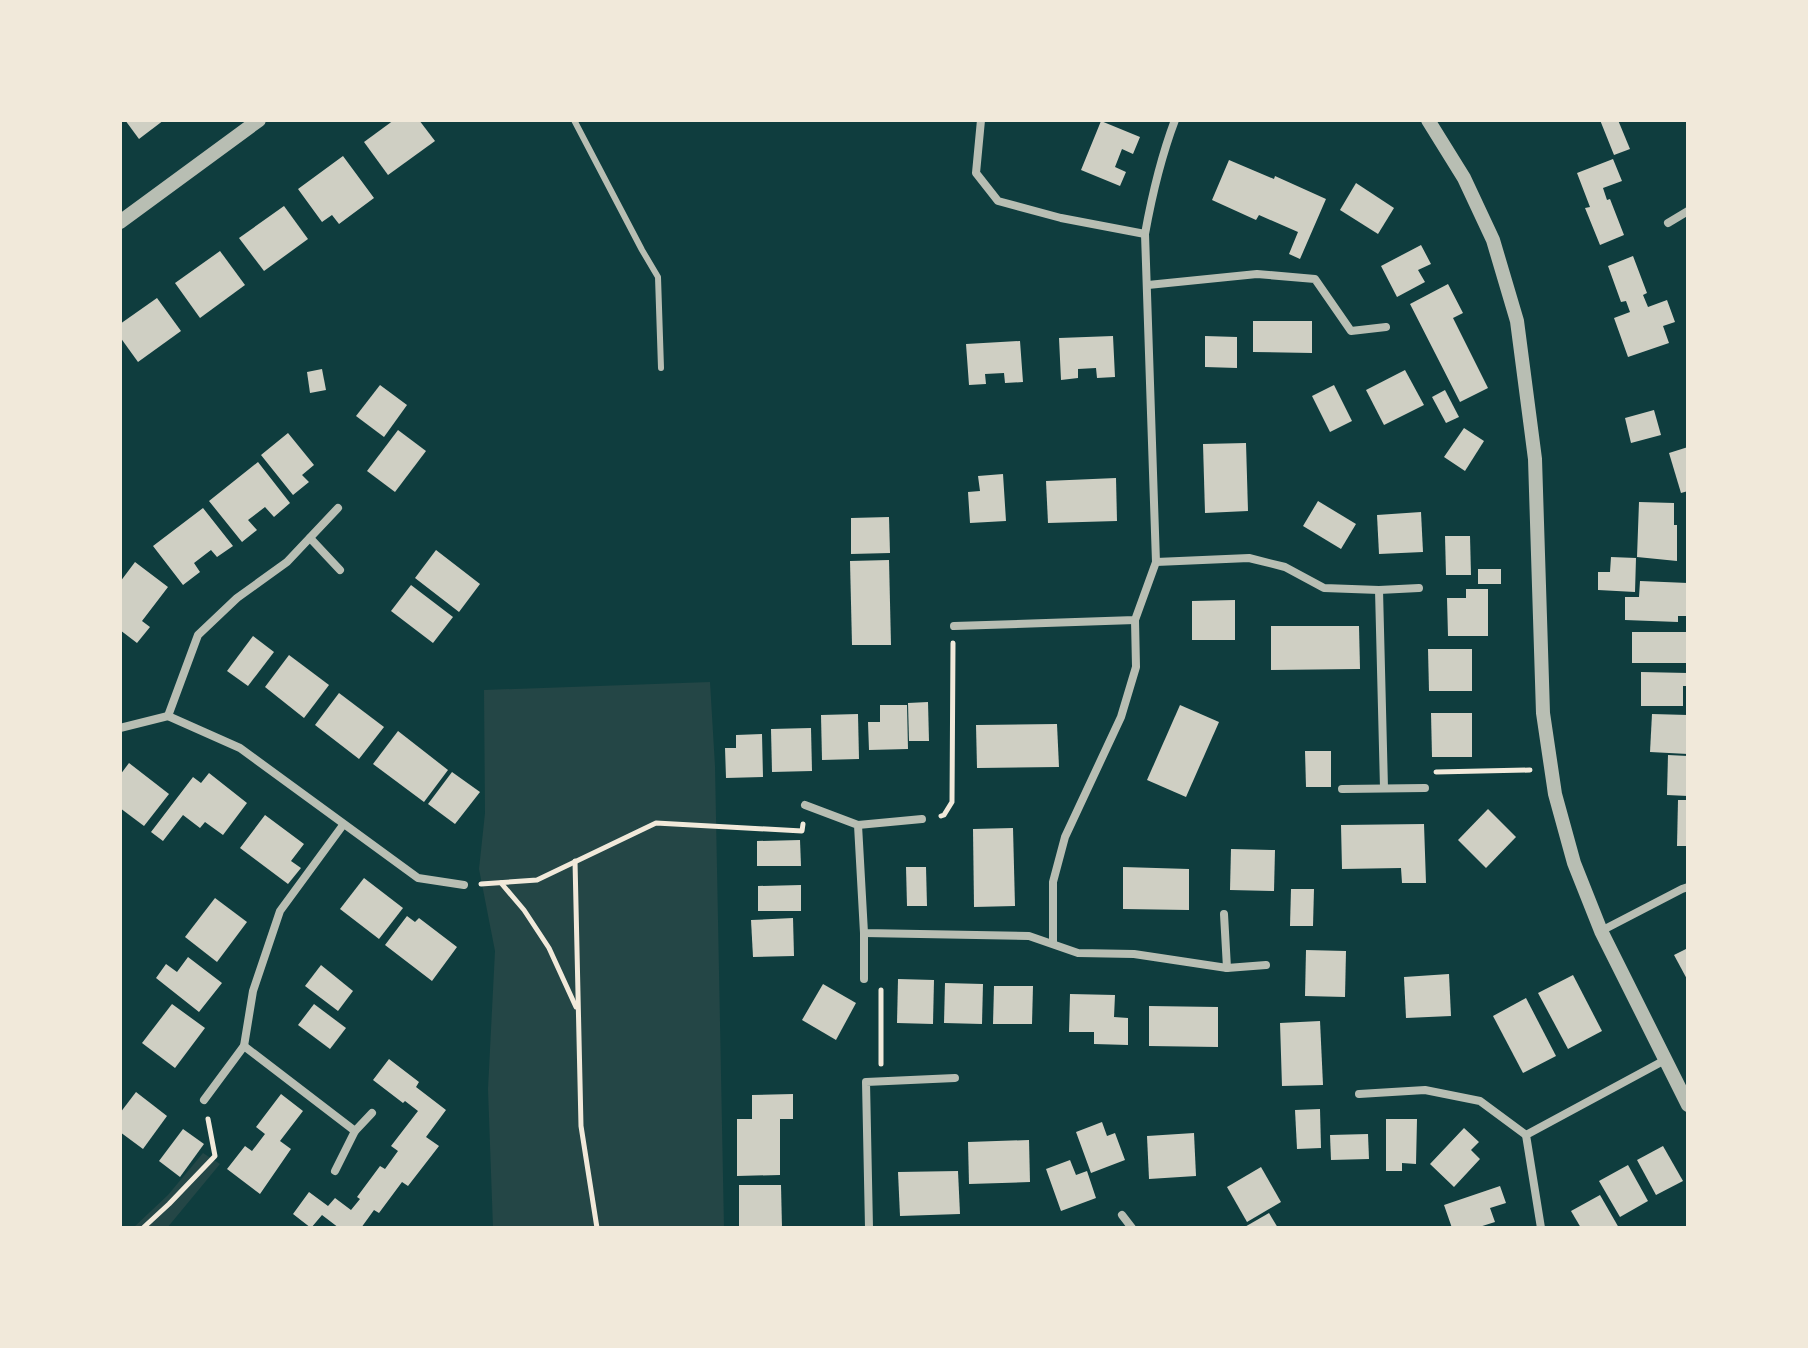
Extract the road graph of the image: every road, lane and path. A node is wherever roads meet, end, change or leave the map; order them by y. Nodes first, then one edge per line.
1 (259, 120) edge
2 (574, 120) edge
3 (981, 120) edge
4 (1175, 120) edge
5 (1428, 120) edge
6 (1688, 211) edge
7 (120, 222) edge
8 (1668, 223) dead end
9 (1145, 234) junction
10 (1148, 285) junction
11 (1386, 327) dead end
12 (661, 368) dead end
13 (338, 508) dead end
14 (310, 538) junction
15 (1156, 562) junction
16 (340, 570) dead end
17 (1419, 588) dead end
18 (1379, 590) junction
19 (1135, 620) junction
20 (954, 626) joint
21 (168, 716) junction
22 (120, 728) edge
23 (1552, 770) junction
24 (1384, 788) junction
25 (1425, 788) joint
26 (1342, 789) dead end
27 (805, 805) joint
28 (922, 819) joint
29 (343, 825) junction
30 (858, 825) junction
31 (575, 861) junction
32 (500, 882) junction
33 (464, 885) joint
34 (1688, 887) edge
35 (1224, 914) dead end
36 (1601, 931) junction
37 (864, 933) junction
38 (1053, 943) junction
39 (1266, 965) dead end
40 (1227, 968) junction
41 (864, 979) joint
42 (578, 1011) junction
43 (244, 1046) junction
44 (1665, 1060) junction
45 (955, 1078) dead end
46 (881, 1081) junction
47 (1359, 1094) dead end
48 (204, 1100) joint
49 (1688, 1105) edge
50 (372, 1113) dead end
51 (355, 1131) junction
52 (1526, 1135) junction
53 (335, 1171) dead end
54 (1122, 1215) dead end
55 (143, 1228) edge
56 (597, 1228) edge
57 (869, 1228) edge
58 (1132, 1228) edge
59 (1541, 1228) edge

1 - 7 street
2 - 12 lane
3 - 9 street
4 - 9 street
5 - 23 street
6 - 8 street
9 - 10 street
10 - 11 street
10 - 15 street
13 - 14 street
14 - 16 street
14 - 21 street
15 - 18 street
15 - 19 street
17 - 18 street
18 - 24 street
19 - 20 street
19 - 38 street
20 - 28 path
21 - 22 street
21 - 29 street
23 - 25 path
23 - 36 street
24 - 25 street
24 - 26 street
27 - 30 street
27 - 31 path
28 - 30 street
29 - 33 street
29 - 43 street
30 - 37 street
31 - 32 path
31 - 42 path
32 - 33 path
32 - 42 path
34 - 36 street
35 - 40 street
36 - 44 street
37 - 38 street
37 - 41 street
38 - 40 street
39 - 40 street
41 - 46 path
42 - 56 path
43 - 48 street
43 - 51 street
44 - 49 street
44 - 52 street
45 - 46 street
46 - 57 street
47 - 52 street
48 - 55 path
50 - 51 street
51 - 53 street
52 - 59 street
54 - 58 street

